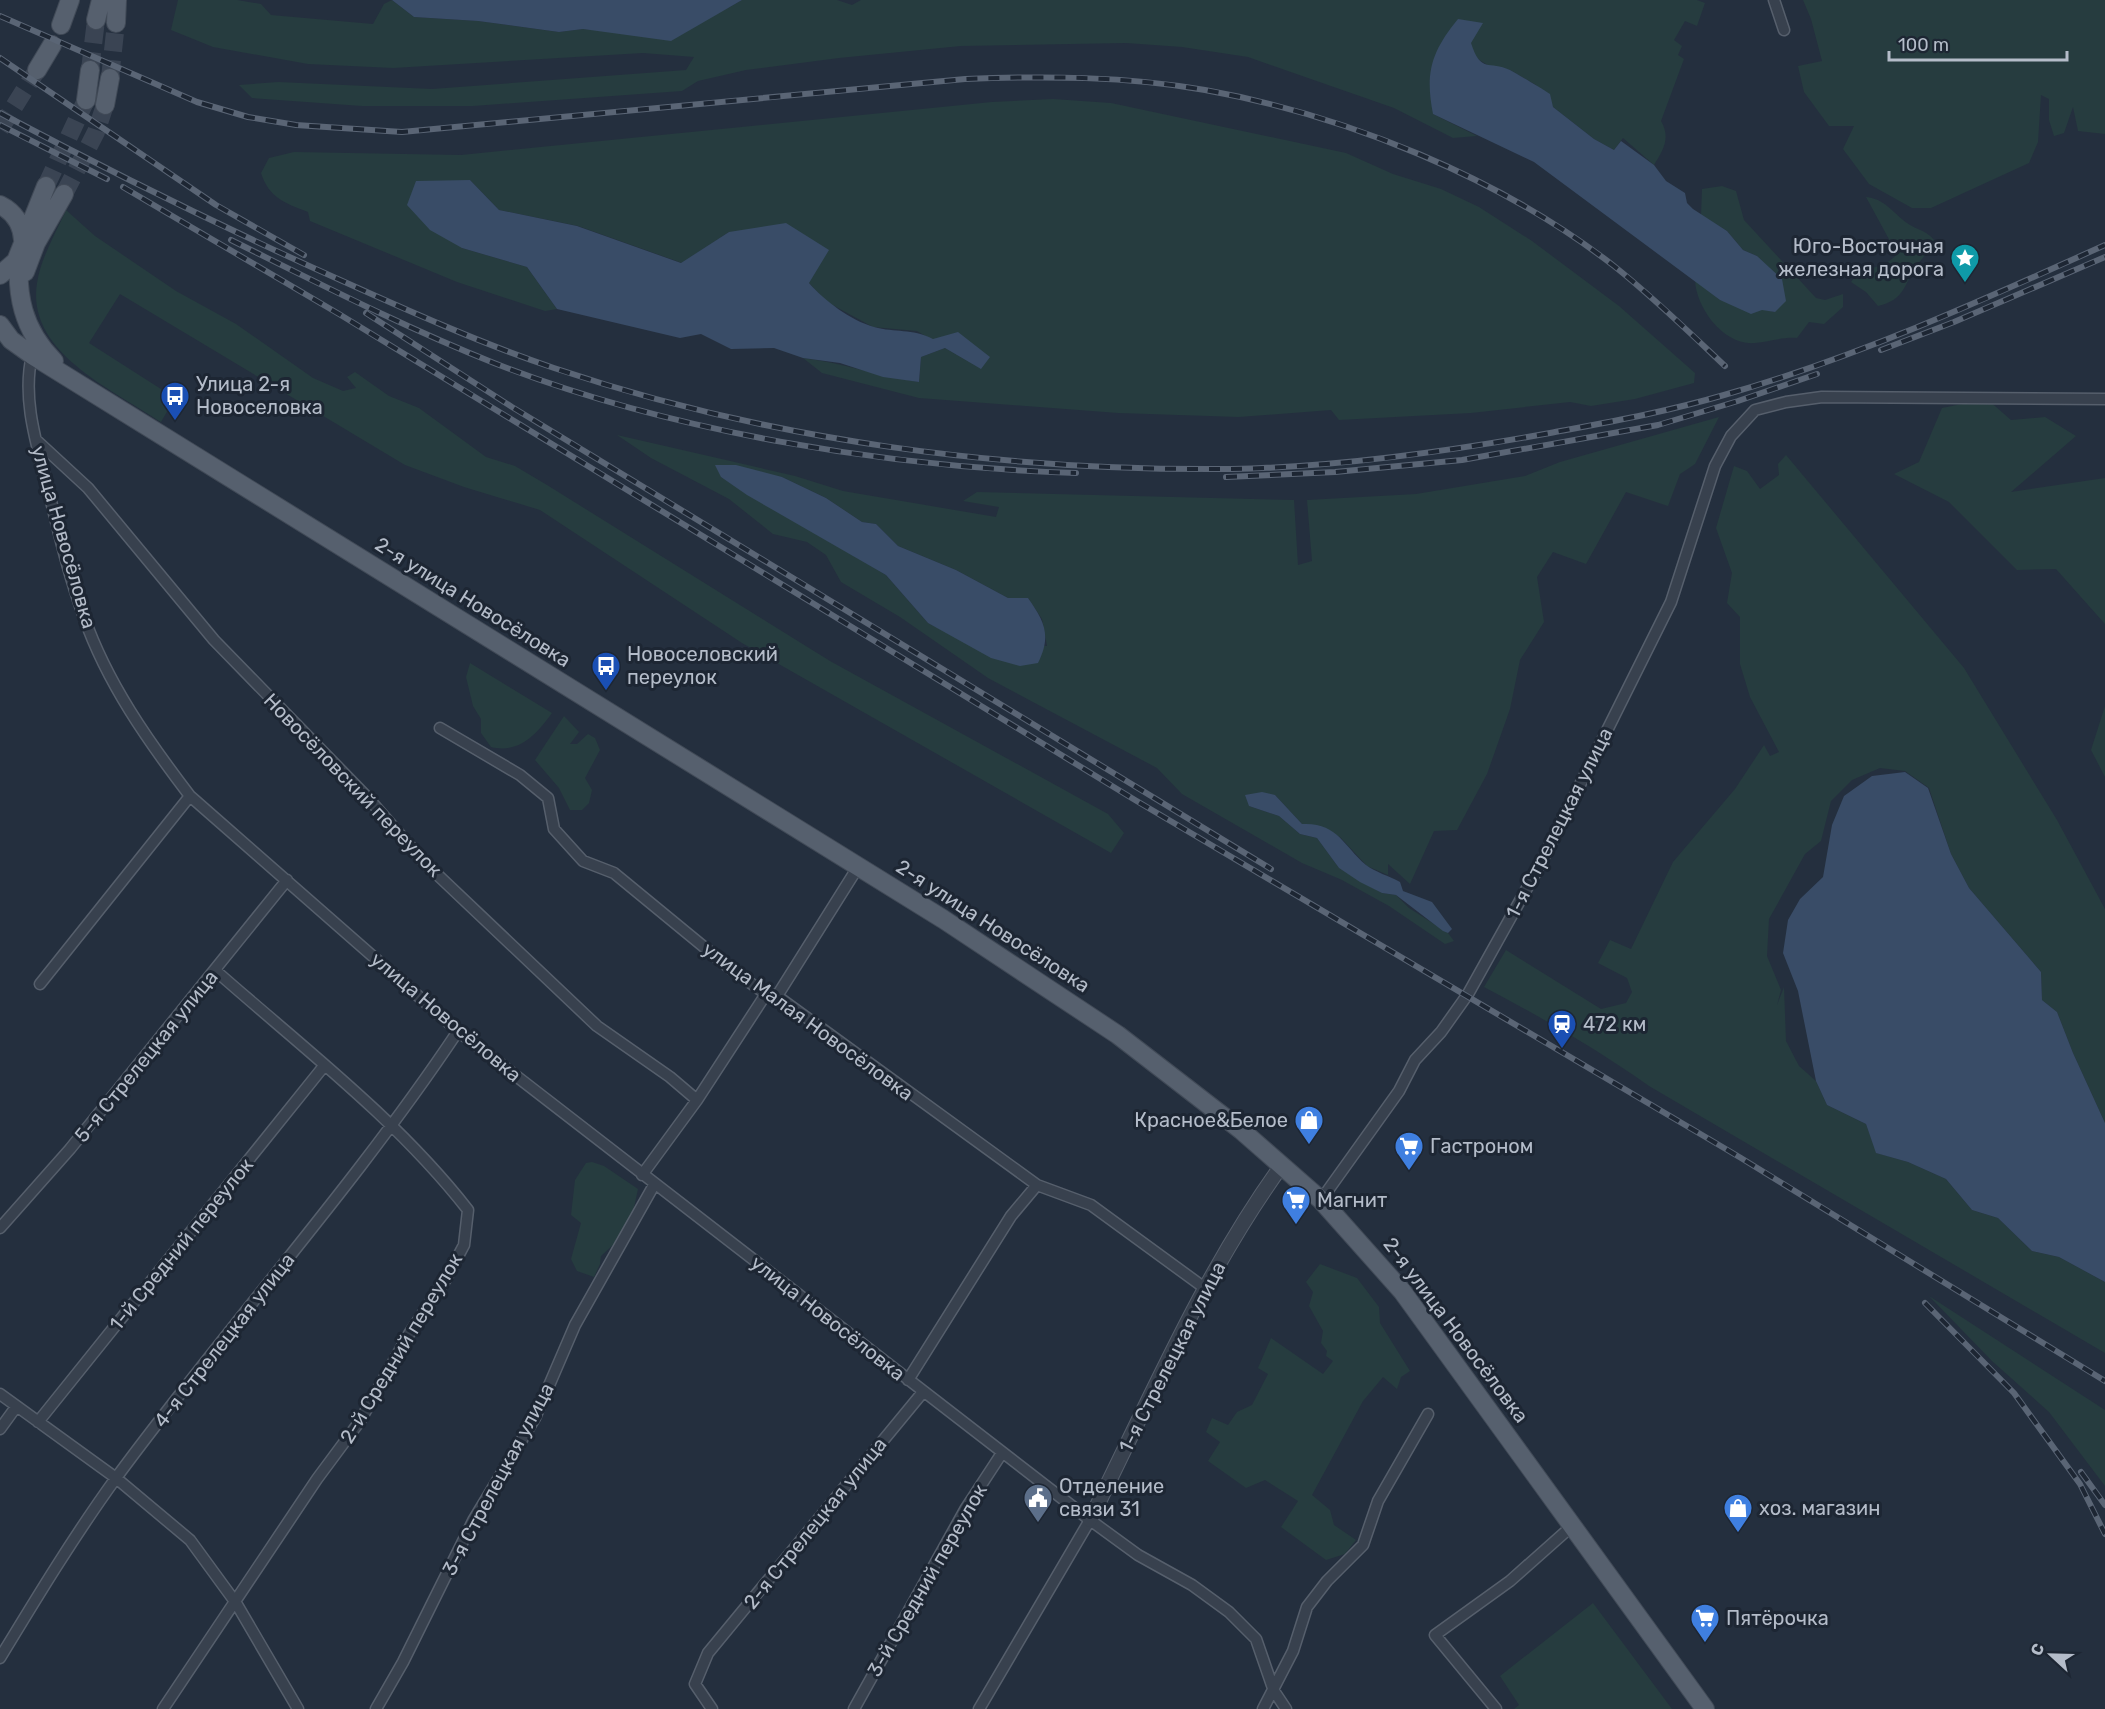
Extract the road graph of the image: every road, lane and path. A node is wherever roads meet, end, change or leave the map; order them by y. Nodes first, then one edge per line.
1 (70, 0) edge
2 (101, 0) edge
3 (117, 0) edge
4 (1774, 0) edge
5 (96, 20) tunnel mouth
6 (116, 23) tunnel mouth
7 (61, 25) dead end
8 (1784, 30) dead end
9 (52, 45) dead end
10 (37, 70) tunnel mouth
11 (90, 70) tunnel mouth
12 (110, 78) tunnel mouth
13 (86, 100) tunnel mouth
14 (105, 105) tunnel mouth
15 (45, 186) tunnel mouth
16 (64, 194) tunnel mouth
17 (0, 205) edge
18 (22, 246) junction
19 (0, 275) edge
20 (22, 307) junction
21 (0, 325) edge
22 (32, 355) junction
23 (78, 382) junction
24 (2105, 399) edge
25 (36, 440) junction
26 (440, 728) dead end
27 (190, 796) junction
28 (858, 867) junction
29 (287, 880) junction
30 (216, 971) junction
31 (40, 984) dead end
32 (772, 995) junction
33 (458, 1031) junction
34 (324, 1066) junction
35 (698, 1100) junction
36 (392, 1125) junction
37 (1282, 1165) junction
38 (642, 1175) junction
39 (654, 1185) junction
40 (1037, 1185) junction
41 (1321, 1200) junction
42 (0, 1228) edge
43 (1206, 1289) junction
44 (908, 1380) junction
45 (923, 1392) junction
46 (0, 1394) edge
47 (16, 1407) junction
48 (1428, 1414) dead end
49 (38, 1422) junction
50 (0, 1429) edge
51 (1002, 1453) junction
52 (116, 1478) junction
53 (1090, 1520) junction
54 (1572, 1526) junction
55 (236, 1603) junction
56 (0, 1658) edge
57 (1274, 1691) junction
58 (163, 1709) edge
59 (298, 1709) edge
60 (376, 1709) edge
61 (712, 1709) edge
62 (854, 1709) edge
63 (979, 1709) edge
64 (1263, 1709) edge
65 (1286, 1709) edge
66 (1496, 1709) edge
67 (1704, 1709) edge

1 - 7 main road
2 - 5 main road
3 - 6 main road
4 - 8 street
9 - 10 main road
11 - 13 main road
12 - 14 main road
15 - 18 main road
16 - 20 main road
17 - 18 main road
18 - 19 main road
18 - 20 main road, 2-я улица Новосёловка
20 - 23 main road, 2-я улица Новосёловка
21 - 22 main road, 2-я улица Новосёловка
22 - 23 main road, 2-я улица Новосёловка
22 - 25 street, улица Новосёловка
23 - 28 main road, 2-я улица Новосёловка
24 - 41 street, 1-я Стрелецкая улица
25 - 27 street, улица Новосёловка
25 - 35 street, Новосёловский переулок
26 - 32 street, улица Малая Новосёловка
27 - 29 street, улица Новосёловка
27 - 31 street
28 - 32 street
28 - 37 main road, 2-я улица Новосёловка
29 - 30 street, 5-я Стрелецкая улица
29 - 33 street, улица Новосёловка
30 - 34 street, 2-й Средний переулок
30 - 42 street, 5-я Стрелецкая улица
32 - 35 street
32 - 40 street, улица Малая Новосёловка
33 - 36 street, 4-я Стрелецкая улица
33 - 38 street, улица Новосёловка
34 - 36 street, 2-й Средний переулок
34 - 49 street, 1-й Средний переулок
35 - 38 street
36 - 52 street, 4-я Стрелецкая улица
36 - 55 street, 2-й Средний переулок
37 - 41 main road, 2-я улица Новосёловка
37 - 43 street, 1-я Стрелецкая улица
38 - 39 street, улица Новосёловка
39 - 44 street, улица Новосёловка
39 - 60 street, 3-я Стрелецкая улица
40 - 43 street, улица Малая Новосёловка
40 - 44 street
41 - 54 main road, 2-я улица Новосёловка
43 - 53 street, 1-я Стрелецкая улица
44 - 45 street, улица Новосёловка
45 - 51 street, улица Новосёловка
45 - 61 street, 2-я Стрелецкая улица
46 - 47 street
47 - 49 street
47 - 50 street
48 - 57 street
49 - 52 street
51 - 53 street, улица Новосёловка
51 - 62 street, 3-й Средний переулок
52 - 55 street
52 - 56 street, 4-я Стрелецкая улица
53 - 57 street, улица Новосёловка
53 - 63 street, 1-я Стрелецкая улица
54 - 66 street
54 - 67 main road, 2-я улица Новосёловка
55 - 58 street, 2-й Средний переулок
55 - 59 street
57 - 64 street
57 - 65 street, улица Новосёловка

